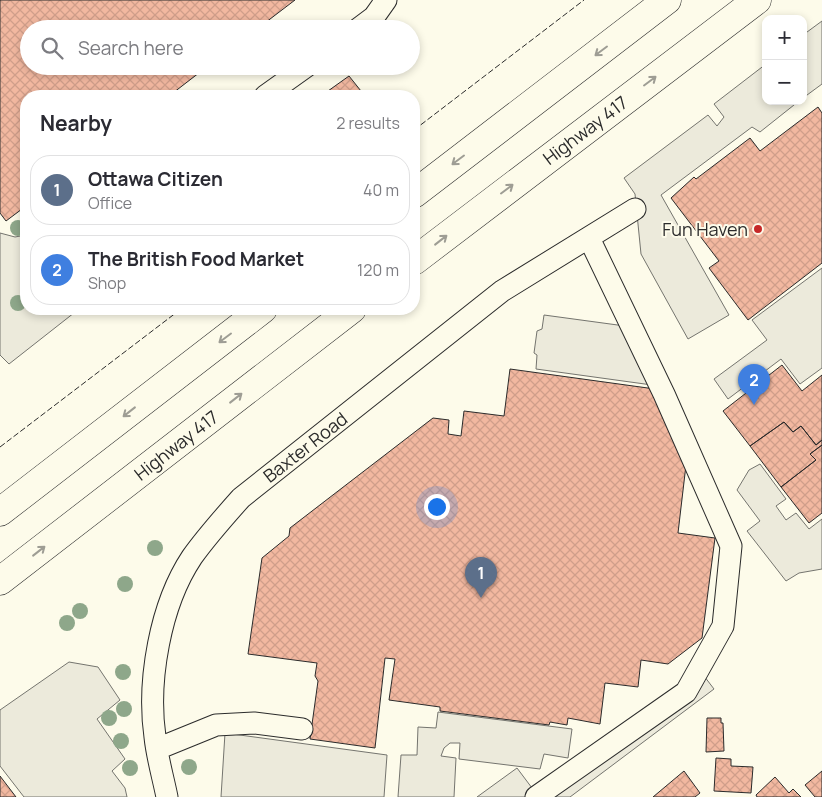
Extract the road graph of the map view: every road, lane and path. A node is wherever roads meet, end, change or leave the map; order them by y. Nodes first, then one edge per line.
1 (386, 0) edge
2 (667, 0) edge
3 (756, 0) edge
4 (369, 20) edge
5 (294, 75) edge
6 (273, 90) edge
7 (420, 189) edge
8 (635, 209) dead end
9 (589, 238) junction
10 (420, 256) edge
11 (256, 315) edge
12 (344, 315) edge
13 (0, 512) edge
14 (0, 581) edge
15 (302, 728) dead end
16 (157, 749) junction
17 (167, 797) edge
18 (536, 797) edge

1 - 4 street
2 -> 7 highway
10 -> 3 highway, Highway 417
5 - 6 street
8 - 9 street, Baxter Road
9 - 16 street, Baxter Road
9 - 18 street
11 -> 13 highway
14 -> 12 highway, Highway 417
15 - 16 street
16 - 17 street, Baxter Road

